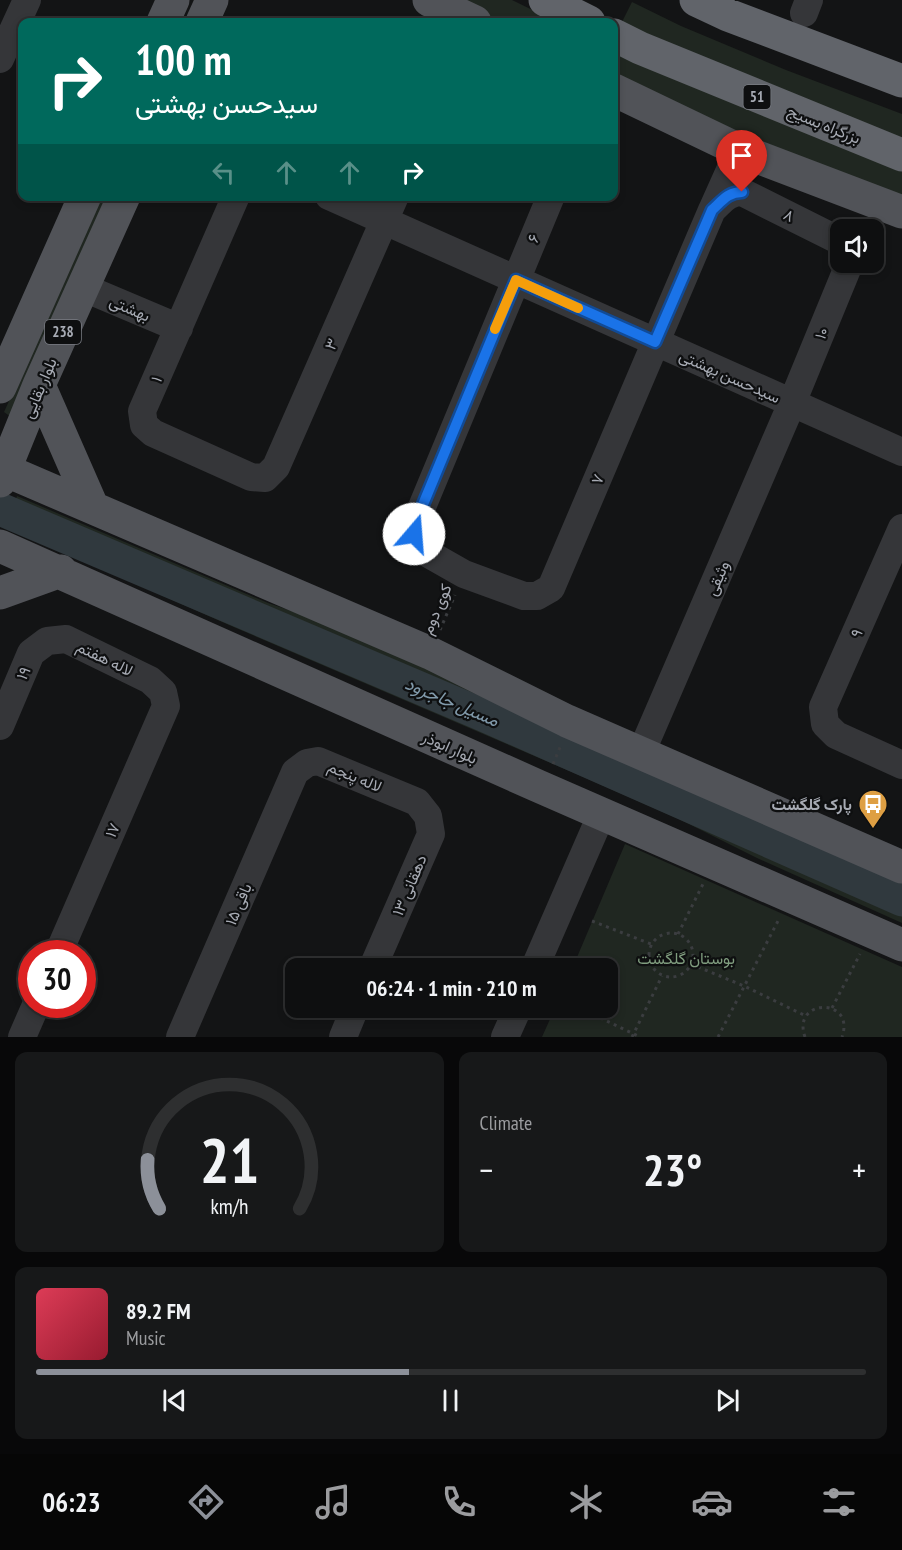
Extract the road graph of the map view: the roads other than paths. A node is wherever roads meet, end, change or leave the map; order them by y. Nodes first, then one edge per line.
1 (27, 0) edge
2 (172, 0) edge
3 (212, 0) edge
4 (429, 0) edge
5 (545, 0) edge
6 (696, 0) edge
7 (165, 18) edge
8 (204, 18) edge
9 (467, 18) edge
10 (581, 18) edge
11 (7, 26) edge
12 (618, 37) edge
13 (0, 59) edge
14 (902, 81) edge
15 (618, 92) edge
16 (739, 150) junction
17 (902, 155) edge
18 (83, 201) edge
19 (122, 201) edge
20 (234, 201) edge
21 (352, 201) edge
22 (549, 201) edge
23 (390, 209) edge
24 (712, 210) junction
25 (902, 212) edge
26 (830, 240) edge
27 (834, 273) edge
28 (516, 280) junction
29 (82, 287) junction
30 (178, 328) junction
31 (655, 342) junction
32 (2, 379) edge
33 (39, 385) junction
34 (792, 404) junction
35 (902, 452) edge
36 (276, 467) joint
37 (2, 473) edge
38 (92, 506) junction
39 (902, 528) edge
40 (0, 546) edge
41 (61, 571) junction
42 (464, 574) joint
43 (0, 593) edge
44 (31, 653) joint
45 (166, 706) joint
46 (0, 726) edge
47 (641, 753) junction
48 (902, 765) edge
49 (295, 772) joint
50 (417, 802) joint
51 (602, 813) junction
52 (902, 867) edge
53 (64, 940) edge
54 (902, 945) edge
55 (377, 958) edge
56 (539, 958) edge
57 (30, 1018) edge
58 (351, 1018) edge
59 (514, 1018) edge
60 (22, 1037) edge
61 (180, 1037) edge
62 (342, 1037) edge
63 (505, 1037) edge

1 - 11 street
2 - 7 main road
3 - 8 main road
4 - 9 main road
5 - 10 highway
6 - 14 highway
11 - 13 street
12 - 17 highway, بزرگراه بسیج / 51
15 - 16 main road
16 - 24 street
16 - 25 main road
18 - 32 main road, 238
19 - 29 main road, بلوار بقایی / 238
20 - 30 street, ۱
21 - 23 street, سیدحسن بهشتی
22 - 28 street, ۶
23 - 28 street, سیدحسن بهشتی
23 - 36 street, ۳
24 - 26 street, ۸
24 - 31 street, ۸
27 - 34 street, ۱۰
28 - 31 street, سیدحسن بهشتی
28 - 42 street, ۶
29 - 30 street, بهشتی
29 - 33 main road, بلوار بقایی / 238
30 - 36 street, ۱
31 - 34 street, سیدحسن بهشتی
31 - 42 street, ۷
33 - 37 main road, بلوار بقایی / 238
33 - 38 main road
34 - 35 street, سیدحسن بهشتی
34 - 47 street, وثیقی
37 - 38 main road
38 - 47 main road
39 - 48 street, ۹
40 - 41 main road, بلوار ابوذر
41 - 43 main road
41 - 51 main road, بلوار ابوذر
44 - 45 street, لاله هفتم
44 - 46 street, ۱۹
45 - 53 street, ۱۷
47 - 52 main road
49 - 50 street, لاله پنجم
49 - 61 street, باقی ۱۵
50 - 55 street, دهقانی ۱۳
51 - 54 main road, بلوار ابوذر
51 - 56 street
57 - 60 street
58 - 62 street
59 - 63 street

